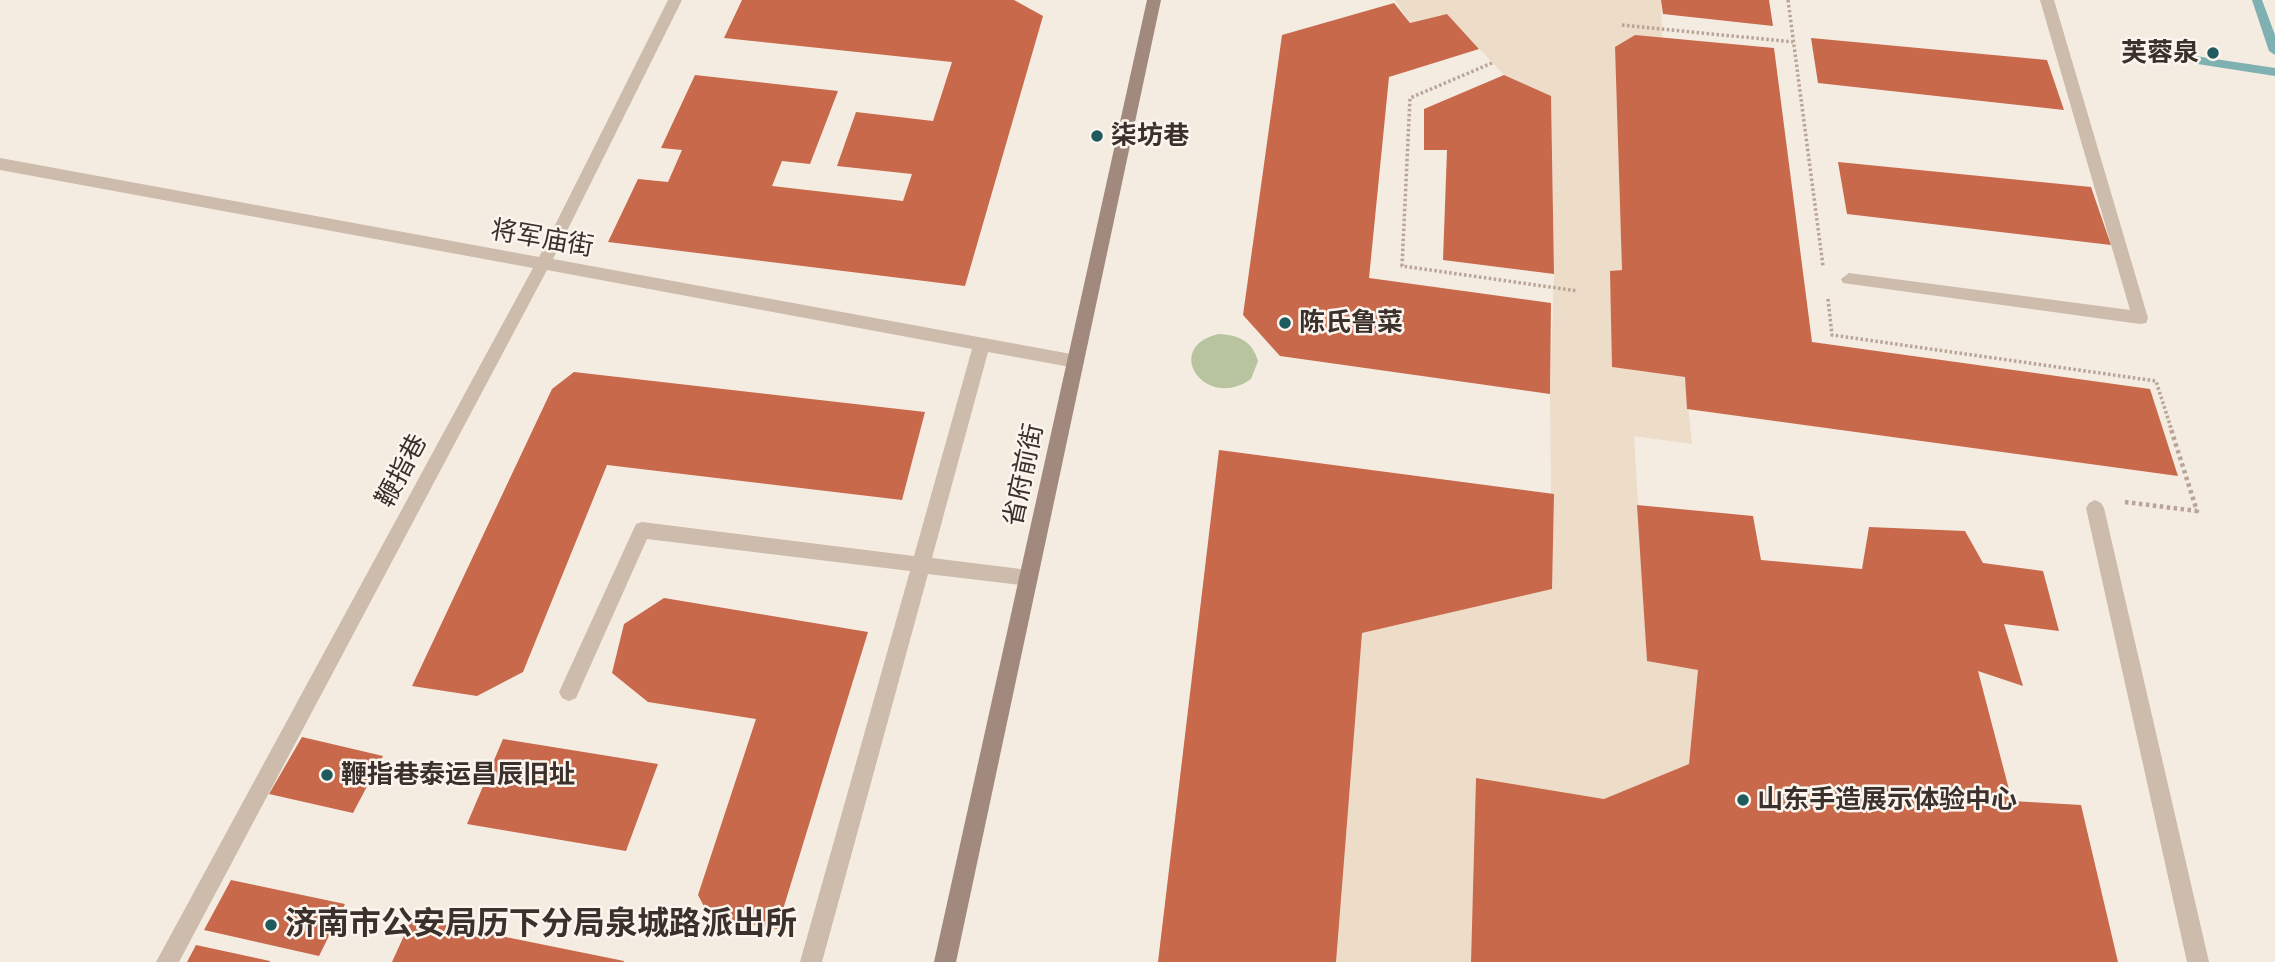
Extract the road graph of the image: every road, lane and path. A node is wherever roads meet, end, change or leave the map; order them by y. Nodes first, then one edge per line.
1 (676, 0) edge
2 (1154, 0) edge
3 (2047, 0) edge
4 (1622, 25) dead end
5 (1793, 42) dead end
6 (1492, 63) dead end
7 (0, 164) edge
8 (543, 264) junction
9 (1849, 279) dead end
10 (1578, 291) dead end
11 (982, 344) junction
12 (1076, 361) junction
13 (2095, 508) dead end
14 (921, 565) junction
15 (1028, 578) junction
16 (569, 692) dead end
17 (167, 962) edge
18 (811, 962) edge
19 (944, 962) edge
20 (2197, 962) edge

1 - 8 street, 鞭指巷
2 - 12 street, 省府前街
3 - 9 street
4 - 5 path
6 - 10 path
7 - 8 street, 将军庙街
8 - 11 street, 将军庙街
8 - 17 street, 鞭指巷
11 - 12 street, 将军庙街
11 - 14 street
12 - 15 street, 省府前街
13 - 20 street
14 - 15 street
14 - 16 street
14 - 18 street
15 - 19 street, 省府前街

